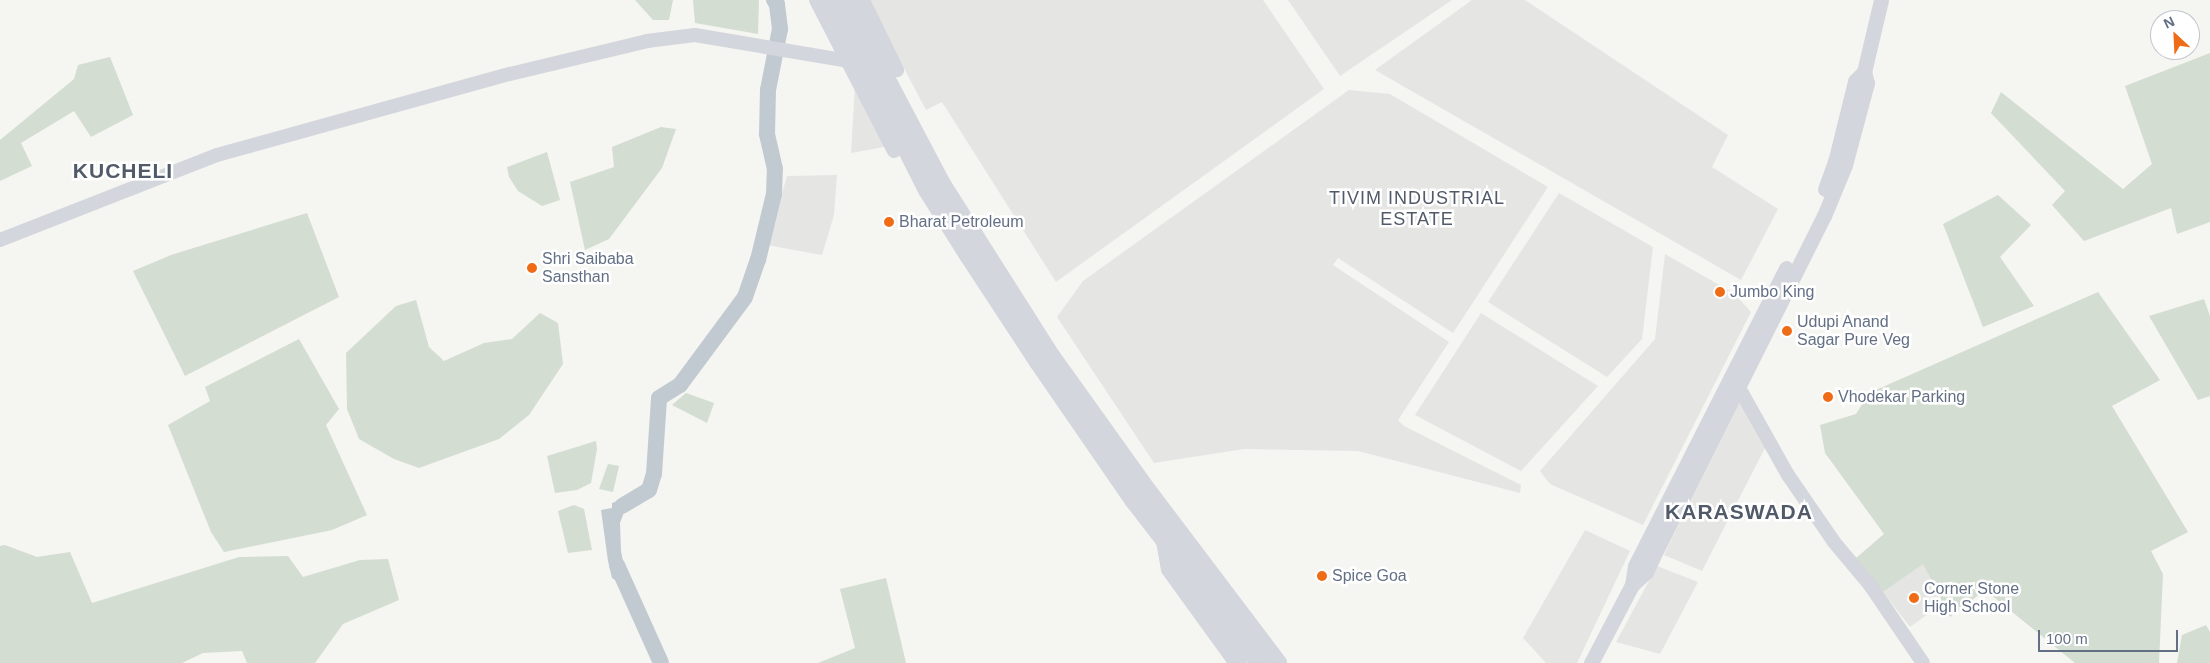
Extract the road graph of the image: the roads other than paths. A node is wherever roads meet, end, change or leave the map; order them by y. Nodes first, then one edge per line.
1 (816, 0) edge
2 (831, 0) edge
3 (849, 0) edge
4 (863, 0) edge
5 (1881, 0) edge
6 (848, 61) junction
7 (891, 73) junction
8 (899, 148) junction
9 (0, 240) edge
10 (1734, 382) junction
11 (1168, 530) junction
12 (1238, 663) edge
13 (1259, 663) edge
14 (1278, 663) edge
15 (1290, 663) edge
16 (1591, 663) edge
17 (1923, 663) edge

1 - 6 street
2 - 8 highway
3 - 7 highway
4 - 7 street
5 - 10 main road
6 - 8 street
6 - 9 street
7 - 11 highway
8 - 11 highway
10 - 16 main road
10 - 17 street
11 - 12 highway
11 - 13 highway
11 - 14 highway
11 - 15 highway

